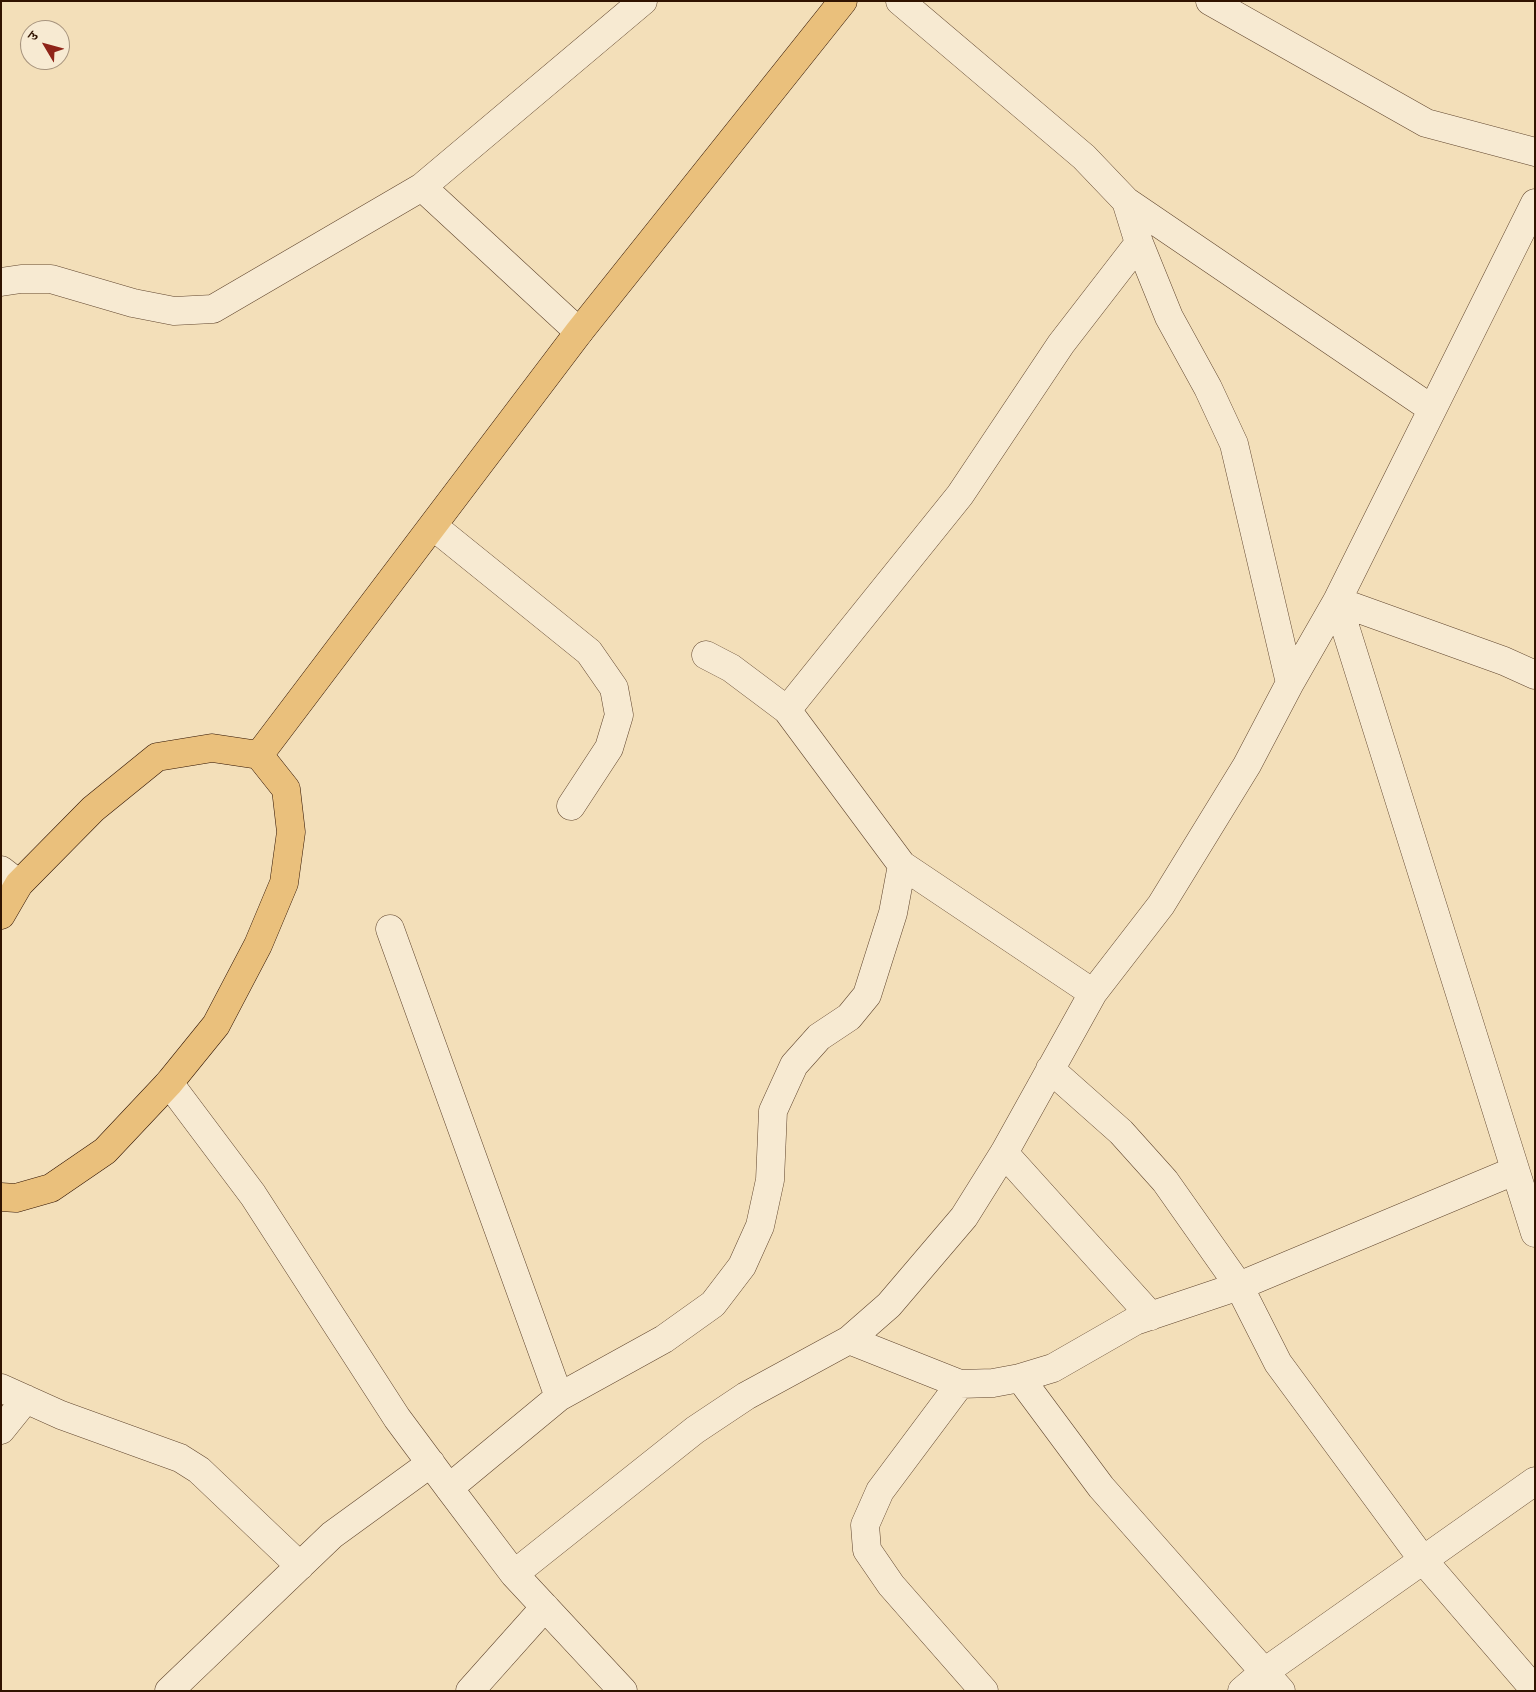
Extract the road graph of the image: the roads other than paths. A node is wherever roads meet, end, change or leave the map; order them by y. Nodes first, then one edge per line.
1 (643, 1) edge
2 (843, 1) edge
3 (900, 1) edge
4 (1210, 1) edge
5 (1535, 152) edge
6 (422, 187) junction
7 (1126, 201) junction
8 (1535, 202) edge
9 (1140, 243) junction
10 (1, 282) edge
11 (579, 332) junction
12 (1432, 409) junction
13 (433, 526) junction
14 (1337, 601) junction
15 (706, 655) dead end
16 (1535, 675) edge
17 (1290, 683) junction
18 (787, 710) junction
19 (259, 755) junction
20 (571, 806) dead end
21 (902, 865) junction
22 (10, 877) edge
23 (1, 914) edge
24 (390, 929) dead end
25 (1093, 993) junction
26 (1050, 1069) junction
27 (169, 1083) junction
28 (1004, 1153) junction
29 (1514, 1171) junction
30 (1, 1197) edge
31 (1534, 1226) edge
32 (1239, 1286) junction
33 (1151, 1316) junction
34 (849, 1340) junction
35 (1020, 1378) junction
36 (960, 1384) junction
37 (1, 1388) edge
38 (560, 1397) junction
39 (26, 1399) junction
40 (1, 1430) edge
41 (431, 1463) junction
42 (1535, 1481) edge
43 (449, 1488) junction
44 (1423, 1560) junction
45 (300, 1566) junction
46 (514, 1574) junction
47 (545, 1607) junction
48 (1272, 1682) edge
49 (1535, 1690) edge
50 (169, 1691) edge
51 (470, 1691) edge
52 (623, 1691) edge
53 (984, 1691) edge
54 (1242, 1691) edge

1 - 6 street
2 - 11 highway
3 - 7 street
4 - 5 street
6 - 10 street
6 - 11 street
7 - 9 street
7 - 12 street
8 - 12 street
9 - 17 street
9 - 18 street
11 - 13 highway
12 - 14 street
13 - 19 highway
13 - 20 street
14 - 16 street
14 - 17 street
14 - 29 street
15 - 18 street
17 - 25 street
18 - 21 street
19 - 22 highway
19 - 27 highway
21 - 25 street
21 - 38 street
22 - 23 highway
24 - 38 street
25 - 26 street
26 - 28 street
26 - 32 street
27 - 30 highway
27 - 41 street
28 - 33 street
28 - 34 street
29 - 31 street
29 - 32 street
32 - 33 street
32 - 44 street
33 - 35 street
34 - 36 street
34 - 46 street
35 - 36 street
35 - 48 street
36 - 53 street
37 - 39 street
38 - 43 street
39 - 40 street
39 - 45 street
41 - 43 street
41 - 45 street
42 - 44 street
43 - 46 street
44 - 48 street
44 - 49 street
45 - 50 street
46 - 47 street
47 - 51 street
47 - 52 street
48 - 54 street

